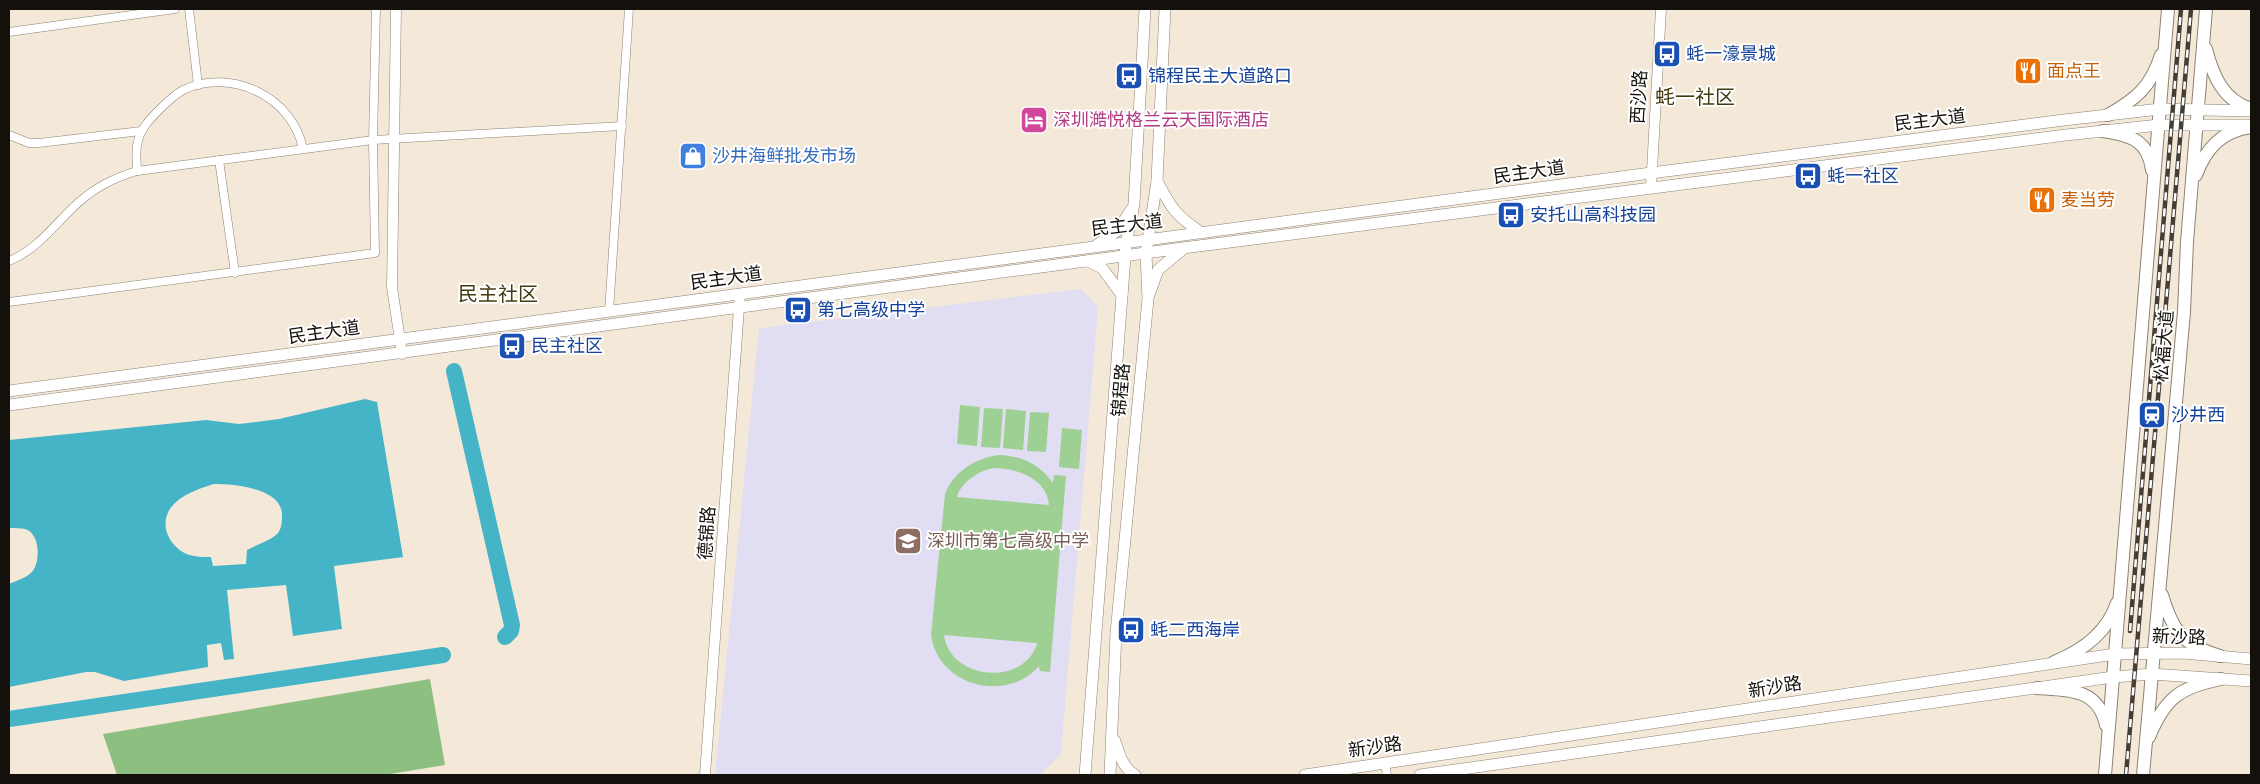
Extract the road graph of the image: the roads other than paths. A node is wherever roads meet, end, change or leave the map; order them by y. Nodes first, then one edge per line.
1 (175, 9) edge
2 (189, 9) edge
3 (376, 9) edge
4 (396, 9) edge
5 (629, 9) edge
6 (1145, 9) edge
7 (1166, 9) edge
8 (1661, 9) edge
9 (2168, 9) edge
10 (2206, 9) edge
11 (9, 32) edge
12 (2166, 41) junction
13 (2204, 41) junction
14 (198, 85) junction
15 (2198, 108) junction
16 (2160, 109) junction
17 (2251, 110) edge
18 (2108, 115) junction
19 (2159, 125) junction
20 (2197, 125) junction
21 (622, 126) junction
22 (2251, 126) edge
23 (141, 131) junction
24 (2103, 131) junction
25 (9, 136) edge
26 (373, 140) junction
27 (394, 140) junction
28 (303, 149) junction
29 (219, 160) junction
30 (137, 171) junction
31 (1652, 173) junction
32 (1157, 181) junction
33 (2154, 183) junction
34 (1651, 188) junction
35 (2192, 189) junction
36 (1134, 204) junction
37 (1202, 233) junction
38 (1147, 241) junction
39 (1126, 244) junction
40 (1094, 246) junction
41 (1183, 248) junction
42 (1146, 253) junction
43 (1126, 256) junction
44 (9, 261) edge
45 (1088, 261) junction
46 (235, 272) junction
47 (740, 294) junction
48 (1122, 295) junction
49 (1148, 299) junction
50 (9, 302) edge
51 (740, 308) junction
52 (609, 312) junction
53 (400, 339) junction
54 (402, 354) junction
55 (9, 391) edge
56 (9, 405) edge
57 (2121, 591) junction
58 (2160, 591) junction
59 (2154, 652) junction
60 (2115, 654) junction
61 (2220, 656) junction
62 (2251, 659) edge
63 (2054, 662) junction
64 (2152, 674) junction
65 (2113, 676) junction
66 (2221, 679) junction
67 (2251, 681) edge
68 (2037, 688) junction
69 (1113, 736) junction
70 (2108, 740) junction
71 (2145, 748) junction
72 (1386, 769) edge
73 (705, 775) edge
74 (1085, 775) edge
75 (1110, 775) edge
76 (1135, 775) edge
77 (1305, 775) edge
78 (1420, 775) edge
79 (2105, 775) edge
80 (2143, 775) edge

1 - 11 street
2 - 14 street
3 - 26 street
4 - 27 street
5 - 21 street
6 - 36 main road, 锦程路
7 - 32 main road, 锦程路
8 - 31 street, 西沙路
9 - 12 main road, 松福大道
10 - 13 main road, 松福大道
12 - 16 main road, 松福大道
12 - 18 main road
13 - 15 main road, 松福大道
13 - 17 main road
14 - 23 street
14 - 28 street
15 - 16 main road, 民主大道
15 - 17 main road, 民主大道
15 - 20 main road, 松福大道
16 - 18 main road, 民主大道
16 - 19 main road, 松福大道
18 - 31 main road, 民主大道
19 - 20 main road, 民主大道
19 - 24 main road, 民主大道
19 - 33 main road, 松福大道
20 - 22 main road, 民主大道
20 - 35 main road, 松福大道
21 - 27 street
21 - 52 street
22 - 35 main road
23 - 25 street
23 - 30 street
24 - 33 main road
24 - 34 main road, 民主大道
26 - 27 street
26 - 28 street
26 - 46 street
27 - 53 street
28 - 29 street
29 - 30 street
29 - 46 street
30 - 44 street
31 - 34 street, 西沙路
31 - 37 main road, 民主大道
32 - 37 main road
32 - 38 main road, 锦程路
33 - 57 main road, 松福大道
34 - 41 main road, 民主大道
35 - 58 main road, 松福大道
36 - 39 main road, 锦程路
36 - 40 main road
37 - 38 main road, 民主大道
38 - 39 main road, 民主大道
38 - 42 main road, 锦程路
39 - 40 main road, 民主大道
39 - 43 main road, 锦程路
40 - 47 main road, 民主大道
41 - 42 main road, 民主大道
41 - 49 main road
42 - 43 main road, 民主大道
42 - 49 main road, 锦程路
43 - 45 main road, 民主大道
43 - 48 main road, 锦程路
45 - 48 main road
45 - 51 main road, 民主大道
46 - 50 street
47 - 51 street, 德锦路
47 - 52 main road, 民主大道
48 - 74 main road, 锦程路
49 - 69 main road, 锦程路
51 - 54 main road, 民主大道
51 - 73 street, 德锦路
52 - 53 main road, 民主大道
53 - 54 street
53 - 55 main road, 民主大道
54 - 56 main road, 民主大道
57 - 60 main road, 松福大道
57 - 63 main road
58 - 59 main road, 松福大道
58 - 61 main road
59 - 60 main road, 新沙路
59 - 61 main road, 新沙路
59 - 64 main road, 松福大道
60 - 63 main road, 新沙路
60 - 65 main road, 松福大道
61 - 62 main road, 新沙路
63 - 72 main road, 新沙路
64 - 65 main road
64 - 66 main road
64 - 71 main road, 松福大道
65 - 68 main road
65 - 70 main road, 松福大道
66 - 67 main road
66 - 71 main road
68 - 70 main road
68 - 78 main road
69 - 75 main road, 锦程路
69 - 76 main road
70 - 79 main road, 松福大道
71 - 80 main road, 松福大道
72 - 77 main road, 新沙路

